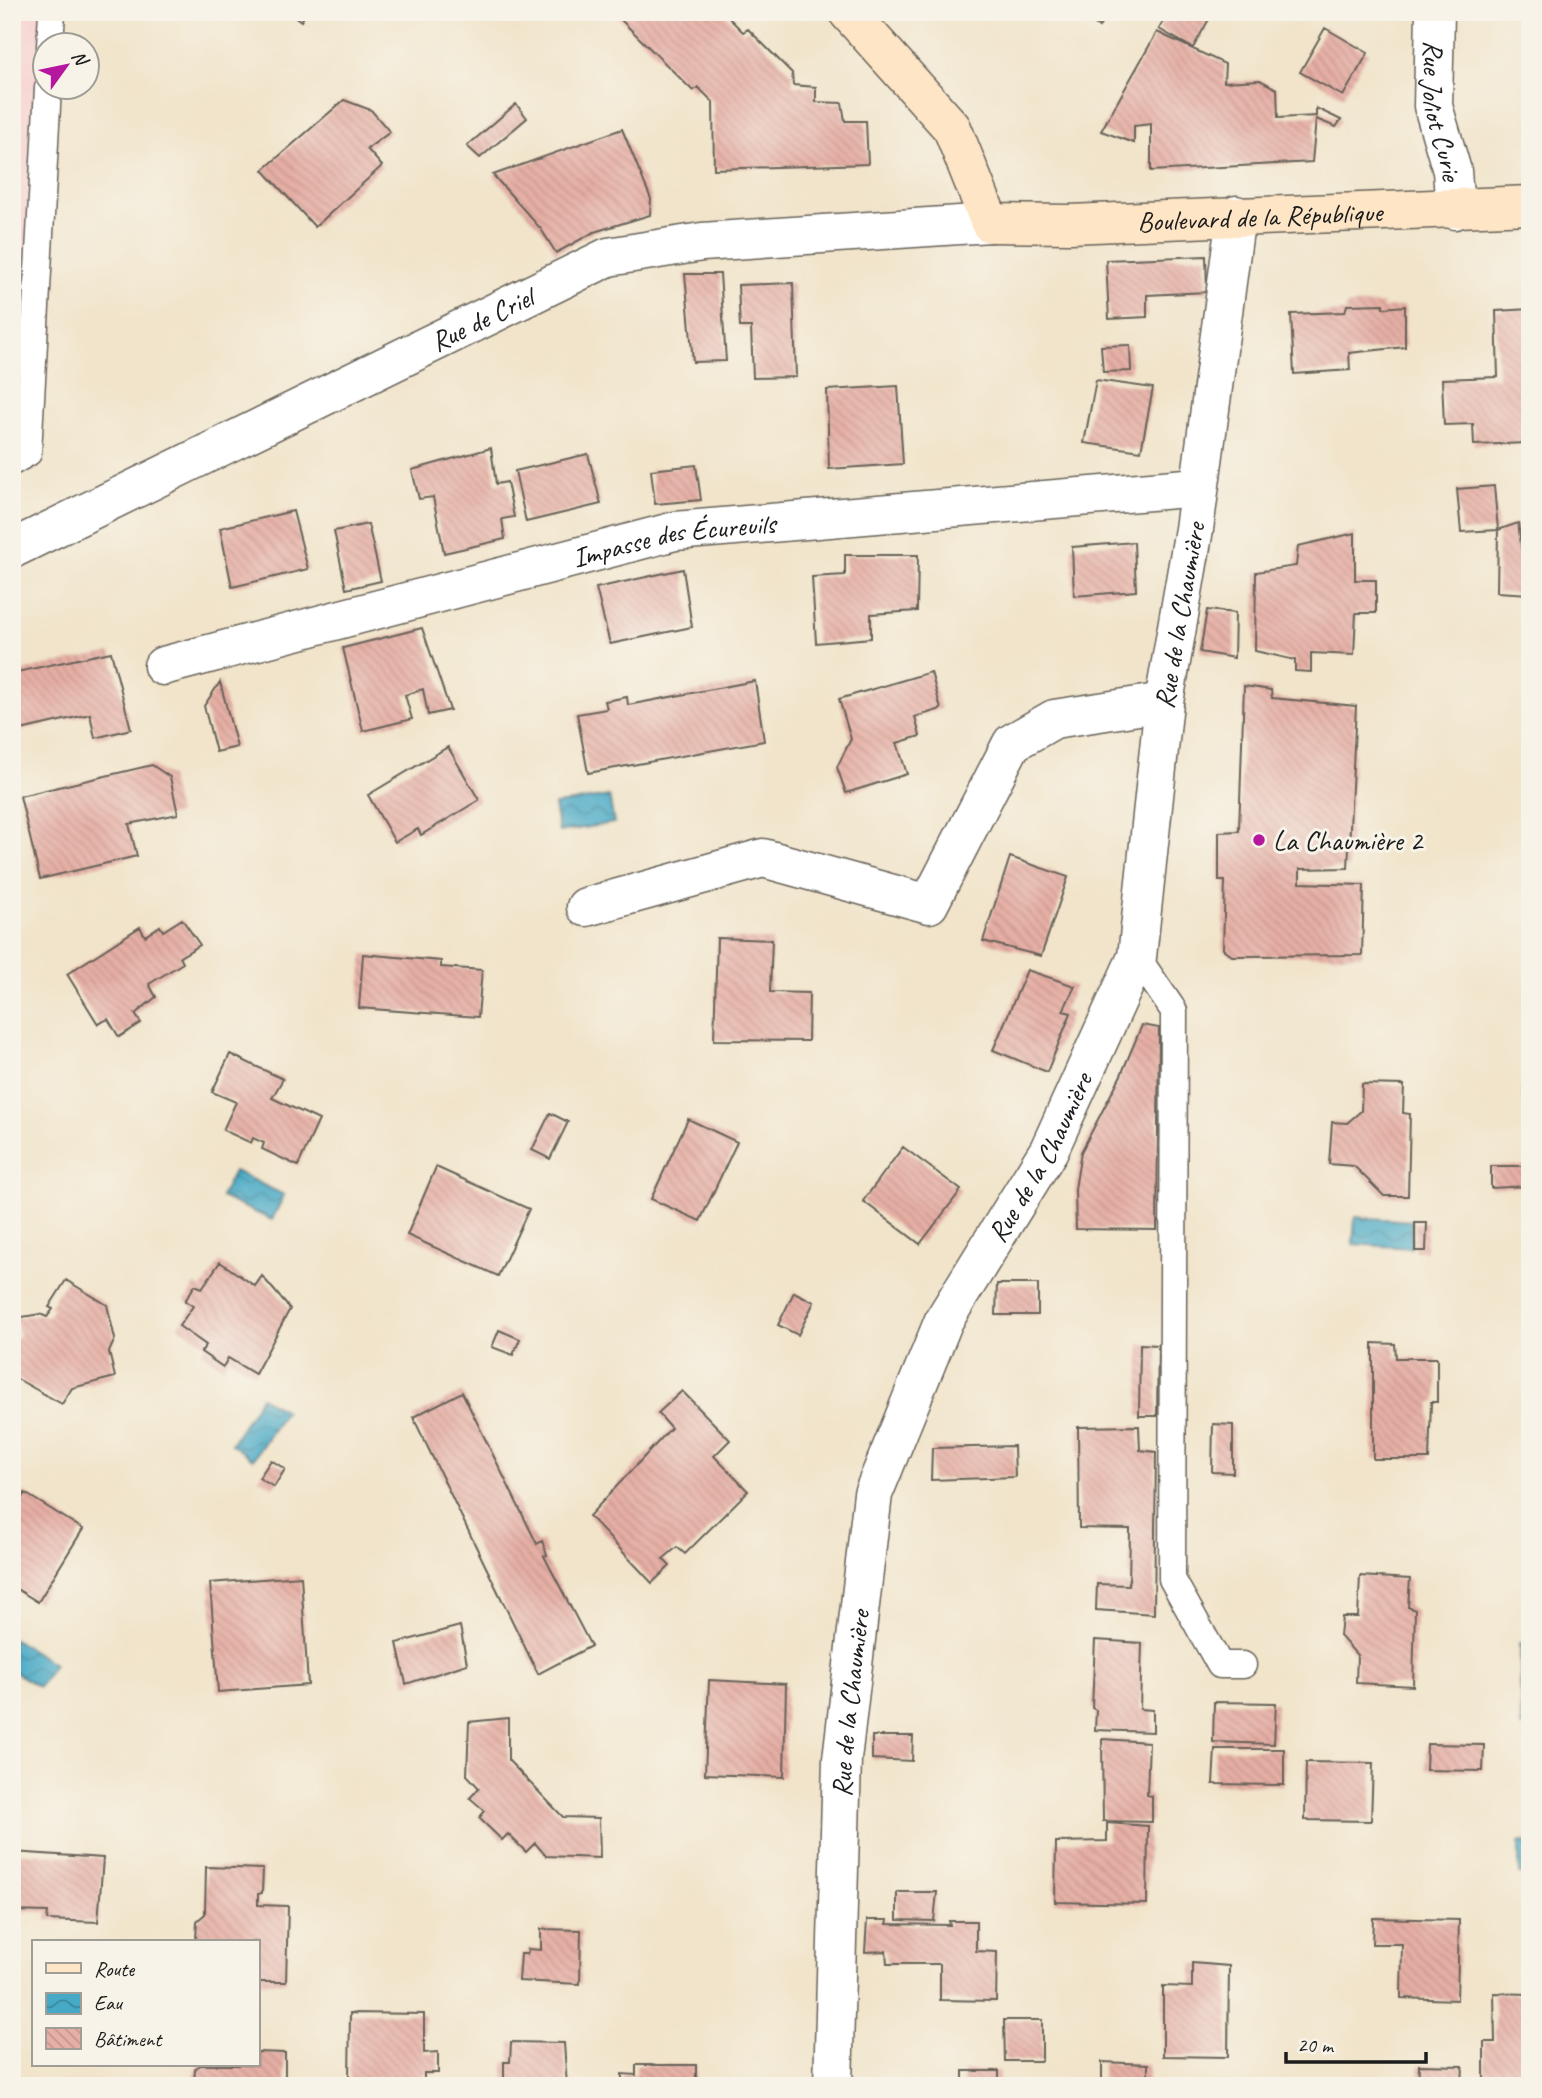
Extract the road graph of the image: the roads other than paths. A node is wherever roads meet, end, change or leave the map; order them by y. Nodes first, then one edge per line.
1 (52, 12) edge
2 (848, 12) edge
3 (1435, 12) edge
4 (51, 32) edge
5 (47, 102) edge
6 (1530, 205) edge
7 (1455, 209) junction
8 (1236, 215) junction
9 (990, 223) junction
10 (12, 462) edge
11 (1198, 487) junction
12 (12, 549) edge
13 (163, 666) dead end
14 (1164, 702) junction
15 (586, 907) dead end
16 (1137, 957) junction
17 (1243, 1665) dead end
18 (833, 2086) edge

1 - 4 lane
2 - 9 street
3 - 7 street, Rue Joliot Curie
5 - 10 lane
6 - 7 street, Boulevard de la République
7 - 8 street, Boulevard de la République
8 - 9 street, Boulevard de la République
8 - 11 street, Rue de la Chaumière
9 - 12 street, Rue de Criel
11 - 13 street, Impasse des Écureuils
11 - 14 street, Rue de la Chaumière
14 - 15 street
14 - 16 street, Rue de la Chaumière
16 - 17 lane
16 - 18 street, Rue de la Chaumière

